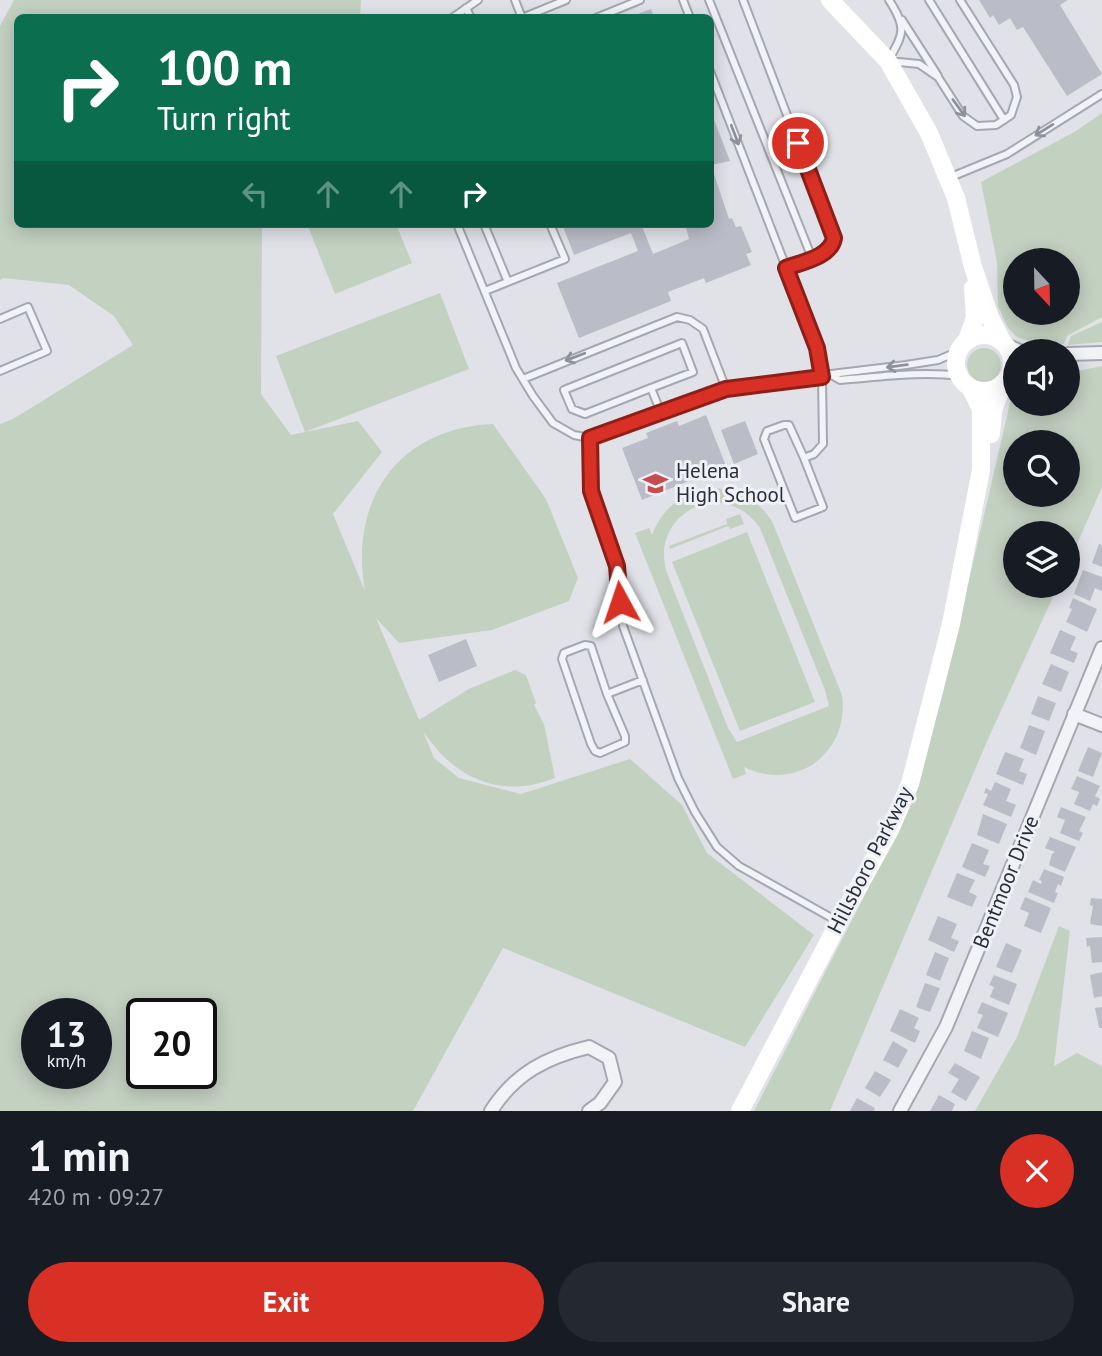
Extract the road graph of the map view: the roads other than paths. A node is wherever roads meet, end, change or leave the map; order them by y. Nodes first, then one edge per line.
1 (478, 0) edge
2 (566, 0) edge
3 (640, 0) edge
4 (709, 0) edge
5 (743, 0) edge
6 (830, 0) edge
7 (889, 0) edge
8 (929, 0) edge
9 (960, 0) edge
10 (466, 8) junction
11 (458, 14) edge
12 (469, 14) edge
13 (532, 14) edge
14 (606, 14) edge
15 (901, 19) junction
16 (888, 61) junction
17 (938, 77) junction
18 (714, 81) edge
19 (1102, 94) edge
20 (1004, 120) junction
21 (948, 179) junction
22 (459, 228) edge
23 (486, 228) edge
24 (552, 228) edge
25 (812, 258) junction
26 (973, 267) junction
27 (786, 268) junction
28 (508, 282) junction
29 (485, 291) junction
30 (0, 319) edge
31 (1005, 339) edge
32 (1003, 343) edge
33 (963, 345) junction
34 (938, 360) junction
35 (0, 371) edge
36 (938, 373) junction
37 (833, 376) junction
38 (822, 377) junction
39 (523, 379) junction
40 (1003, 381) edge
41 (965, 382) junction
42 (651, 388) junction
43 (726, 389) junction
44 (1003, 390) edge
45 (661, 413) junction
46 (590, 438) junction
47 (804, 458) junction
48 (981, 470) junction
49 (1102, 648) edge
50 (643, 680) junction
51 (607, 694) junction
52 (1074, 714) junction
53 (1102, 726) edge
54 (839, 922) junction
55 (491, 1111) edge
56 (589, 1111) edge
57 (740, 1111) edge
58 (900, 1111) edge

1 - 10 lane
2 - 13 lane
3 - 14 lane
4 - 25 lane
5 - 25 lane
6 - 16 street
7 - 15 lane
8 - 20 lane
9 - 20 lane
10 - 11 lane
10 - 12 lane
15 - 16 lane
15 - 17 lane
16 - 17 lane
16 - 21 street
17 -> 20 lane
18 -> 27 lane
19 -> 21 lane
21 - 26 street
22 - 29 lane
23 - 28 lane
24 - 28 lane
25 - 27 lane
26 - 31 street
26 - 33 street
27 - 38 lane
28 - 29 lane
29 - 39 lane
30 - 35 lane
32 - 33 street
33 - 34 lane
33 - 41 street
34 - 36 lane
34 -> 37 lane
36 - 37 lane
36 - 41 lane
37 - 38 lane
38 - 43 lane
38 - 47 lane
43 -> 39 lane
39 - 46 lane
40 - 41 street
41 - 48 street, Hillsboro Parkway
42 - 42 lane
42 - 45 lane
43 - 45 lane
44 - 48 street, Hillsboro Parkway
45 - 46 lane
46 - 50 lane
47 - 47 lane
48 - 54 street, Hillsboro Parkway
49 - 52 street, Bentmoor Drive
50 - 51 lane
50 - 54 lane
51 - 51 lane
52 - 53 street
52 - 58 street, Bentmoor Drive
54 - 57 street, Hillsboro Parkway
55 - 56 street

